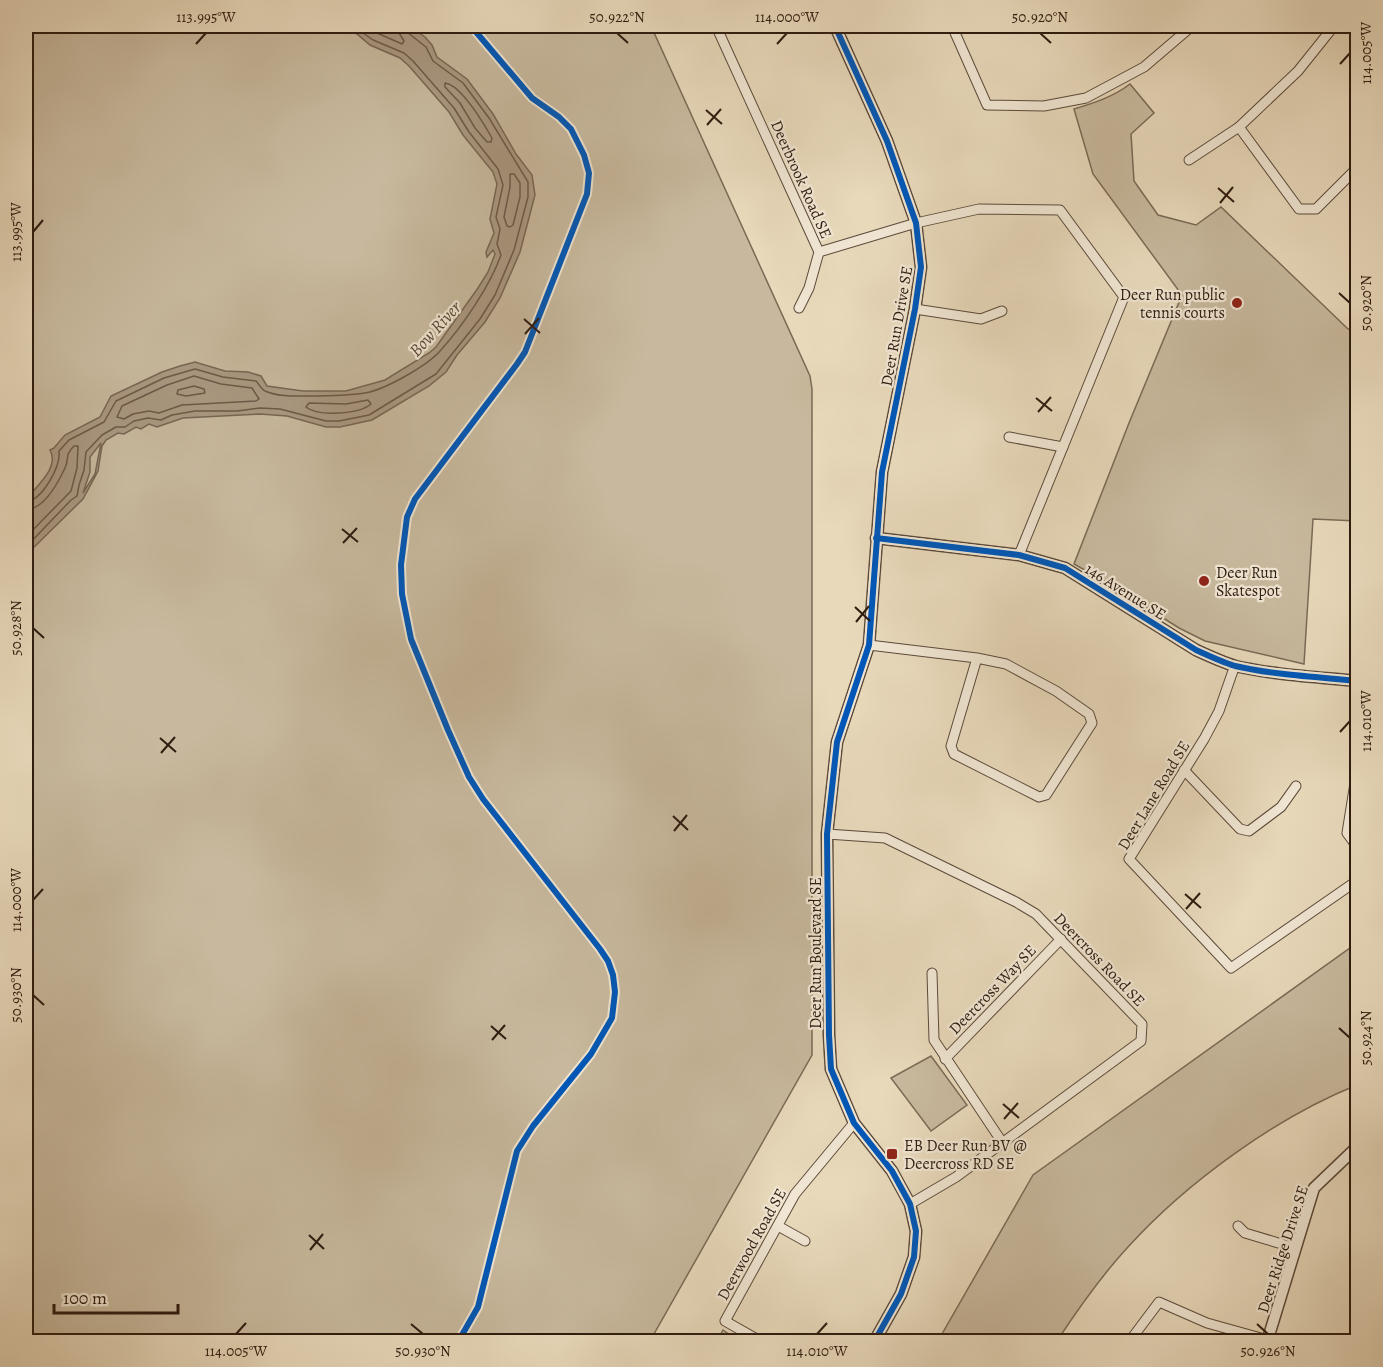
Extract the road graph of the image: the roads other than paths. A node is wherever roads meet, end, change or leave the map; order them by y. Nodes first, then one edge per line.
1 (716, 26) edge
2 (835, 26) edge
3 (952, 26) edge
4 (1174, 26) edge
5 (1192, 26) edge
6 (1334, 26) edge
7 (1183, 34) junction
8 (1239, 127) junction
9 (1190, 160) dead end
10 (1358, 167) edge
11 (916, 223) junction
12 (819, 252) junction
13 (799, 308) dead end
14 (915, 309) junction
15 (1002, 311) dead end
16 (1009, 437) dead end
17 (1063, 447) junction
18 (876, 538) junction
19 (1019, 555) junction
20 (869, 645) junction
21 (977, 658) junction
22 (1234, 665) junction
23 (1358, 681) edge
24 (1358, 764) edge
25 (1184, 770) junction
26 (1296, 786) dead end
27 (827, 834) junction
28 (1358, 848) edge
29 (1358, 880) edge
30 (1061, 939) junction
31 (932, 973) dead end
32 (945, 1059) junction
33 (854, 1123) junction
34 (1002, 1142) junction
35 (1358, 1146) edge
36 (910, 1203) junction
37 (778, 1226) junction
38 (1238, 1226) dead end
39 (805, 1241) dead end
40 (1295, 1248) junction
41 (762, 1341) edge
42 (874, 1341) edge
43 (1129, 1341) edge
44 (1268, 1341) edge

1 - 12 street, Deerbrook Road SE
2 - 11 street, Deer Run Drive SE
3 - 7 street
4 - 7 street
5 - 7 street
6 - 8 street
8 - 9 street
8 - 10 street
11 - 12 street, Deerbrook Road SE
11 - 14 street, Deer Run Drive SE
11 - 17 street, Deerbrook Road SE
12 - 13 street
14 - 15 street
14 - 18 street, Deer Run Drive SE
16 - 17 street
17 - 19 street
18 - 19 street, 146 Avenue SE
18 - 20 street, Deer Run Boulevard SE
19 - 22 street, 146 Avenue SE
20 - 21 street
20 - 27 street, Deer Run Boulevard SE
21 - 21 street
22 - 23 street, 146 Avenue SE
22 - 25 street, Deer Lane Road SE
24 - 28 street
25 - 26 street
25 - 29 street, Deer Lane Road SE
27 - 30 street, Deercross Road SE
27 - 33 street, Deer Run Boulevard SE
30 - 32 street, Deercross Way SE
30 - 34 street, Deercross Road SE
31 - 32 street
32 - 34 street
33 - 36 street, Deer Run Boulevard SE
33 - 37 street, Deerwood Road SE
34 - 36 street, Deercross Road SE
35 - 40 street, Deer Ridge Drive SE
36 - 42 street, Deer Run Boulevard SE
37 - 39 street
37 - 41 street, Deerwood Road SE
38 - 40 street
40 - 44 street, Deer Ridge Drive SE
43 - 44 street

